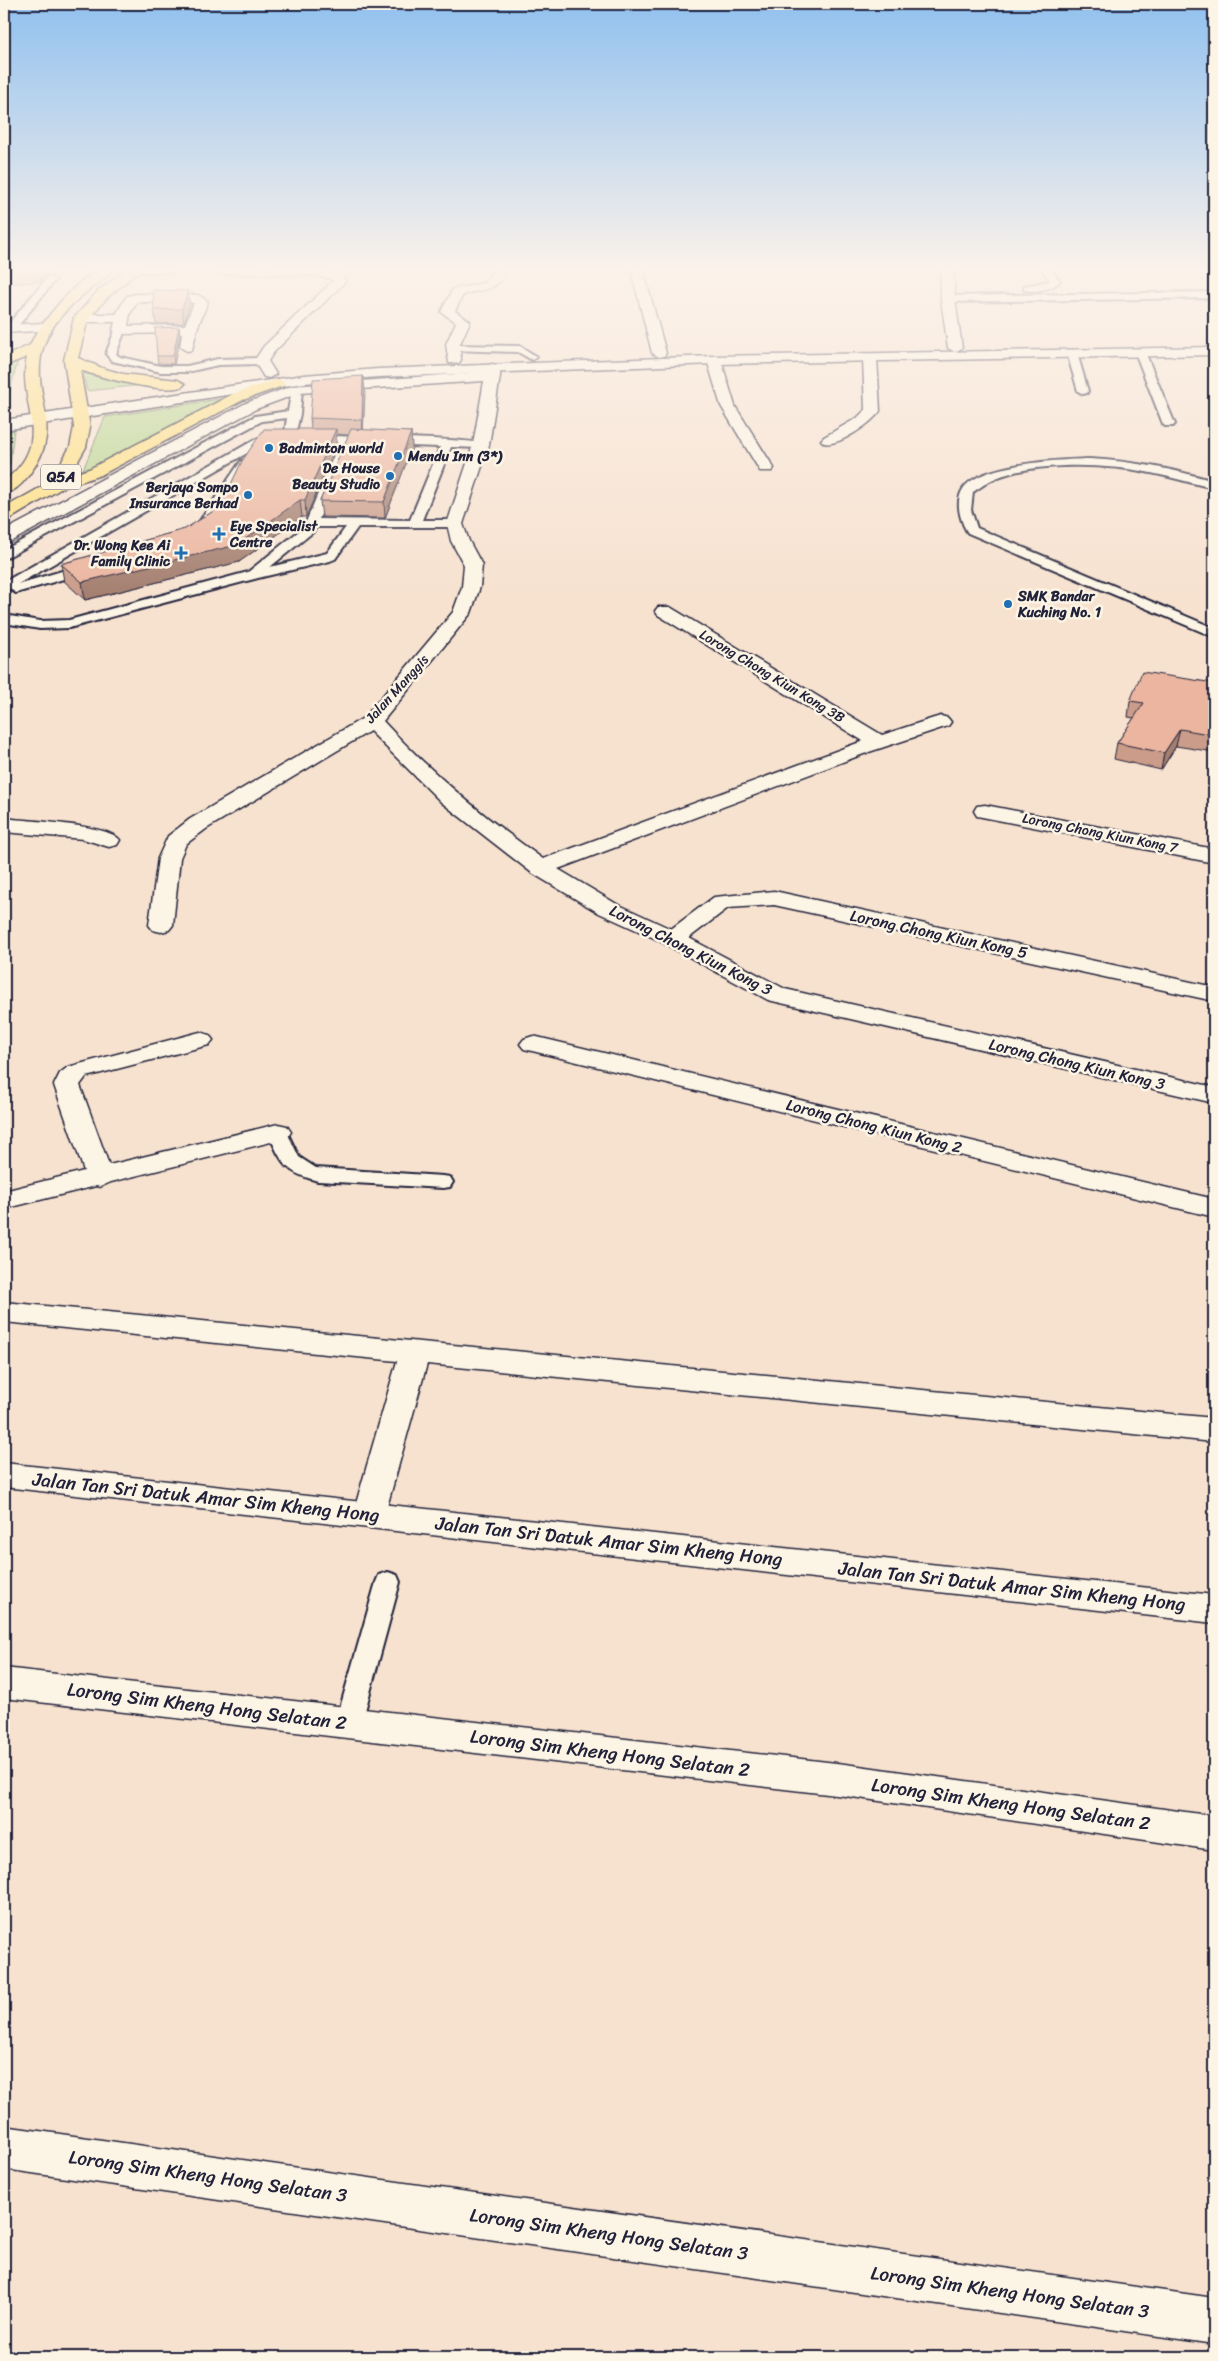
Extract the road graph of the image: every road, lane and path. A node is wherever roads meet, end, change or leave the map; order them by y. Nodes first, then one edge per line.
1 (34, 377) edge
2 (74, 377) edge
3 (117, 377) edge
4 (286, 377) edge
5 (305, 377) edge
6 (433, 377) edge
7 (492, 377) edge
8 (719, 377) edge
9 (871, 377) edge
10 (1079, 377) edge
11 (1150, 377) edge
12 (273, 379) junction
13 (178, 384) junction
14 (297, 389) junction
15 (1083, 391) dead end
16 (113, 392) dead end
17 (94, 394) dead end
18 (36, 402) junction
19 (78, 404) junction
20 (20, 405) dead end
21 (295, 414) junction
22 (40, 419) junction
23 (1169, 424) dead end
24 (4, 425) edge
25 (290, 438) junction
26 (346, 440) junction
27 (830, 440) dead end
28 (260, 441) junction
29 (447, 443) junction
30 (481, 445) junction
31 (766, 468) dead end
32 (1214, 485) edge
33 (56, 486) junction
34 (4, 489) edge
35 (4, 515) edge
36 (312, 523) junction
37 (355, 523) junction
38 (414, 524) junction
39 (455, 524) junction
40 (4, 538) edge
41 (185, 538) edge
42 (4, 555) edge
43 (99, 564) edge
44 (253, 575) junction
45 (4, 587) edge
46 (4, 592) edge
47 (664, 611) dead end
48 (4, 619) edge
49 (1214, 633) edge
50 (372, 721) junction
51 (941, 722) dead end
52 (879, 742) junction
53 (985, 811) dead end
54 (4, 825) edge
55 (109, 840) dead end
56 (1214, 856) edge
57 (540, 868) junction
58 (161, 925) dead end
59 (673, 939) junction
60 (1214, 994) edge
61 (200, 1040) dead end
62 (533, 1044) dead end
63 (1214, 1096) edge
64 (278, 1132) joint
65 (100, 1178) junction
66 (443, 1182) dead end
67 (4, 1200) edge
68 (1214, 1208) edge
69 (4, 1312) edge
70 (414, 1353) junction
71 (1214, 1430) edge
72 (4, 1475) edge
73 (369, 1514) junction
74 (388, 1582) dead end
75 (1214, 1608) edge
76 (4, 1683) edge
77 (349, 1722) junction
78 (1214, 1833) edge
79 (4, 2147) edge
80 (1214, 2321) edge

1 - 18 main road
2 - 19 main road
3 - 13 main road
4 - 12 street
5 - 12 street
6 - 14 street
7 - 30 street
8 - 31 street
9 - 27 street
10 - 15 lane
11 - 23 lane
12 - 13 street
12 - 19 street
12 - 33 main road
13 - 16 street
14 - 21 lane
14 - 40 street
17 - 19 street
18 - 19 street
18 - 20 street
18 - 22 main road
19 - 22 street
19 - 33 main road, Q5A
21 - 25 lane
21 - 42 lane
22 - 24 street
22 - 34 main road
25 - 26 lane
25 - 28 lane
26 - 29 lane
26 - 36 lane
28 - 41 lane
28 - 45 lane
29 - 30 lane
29 - 38 lane
30 - 39 street
32 - 49 lane
33 - 35 main road, Q5A
36 - 37 lane
36 - 44 lane
37 - 38 lane
37 - 44 lane
38 - 39 lane
39 - 50 street, Jalan Manggis
43 - 46 lane
44 - 48 lane
47 - 52 street, Lorong Chong Kiun Kong 3B
50 - 57 street, Lorong Chong Kiun Kong 3
50 - 58 street, Jalan Manggis
51 - 52 street
52 - 57 street
53 - 56 street, Lorong Chong Kiun Kong 7
54 - 55 street
57 - 59 street, Lorong Chong Kiun Kong 3
59 - 60 street, Lorong Chong Kiun Kong 5
59 - 63 street, Lorong Chong Kiun Kong 3
61 - 65 street
62 - 68 street, Lorong Chong Kiun Kong 2
64 - 65 street
64 - 66 lane
65 - 67 street
69 - 70 street
70 - 71 street
70 - 73 street
72 - 73 street, Jalan Tan Sri Datuk Amar Sim Kheng Hong
73 - 75 street, Jalan Tan Sri Datuk Amar Sim Kheng Hong
74 - 77 lane
76 - 77 street, Lorong Sim Kheng Hong Selatan 2
77 - 78 street, Lorong Sim Kheng Hong Selatan 2
79 - 80 street, Lorong Sim Kheng Hong Selatan 3

